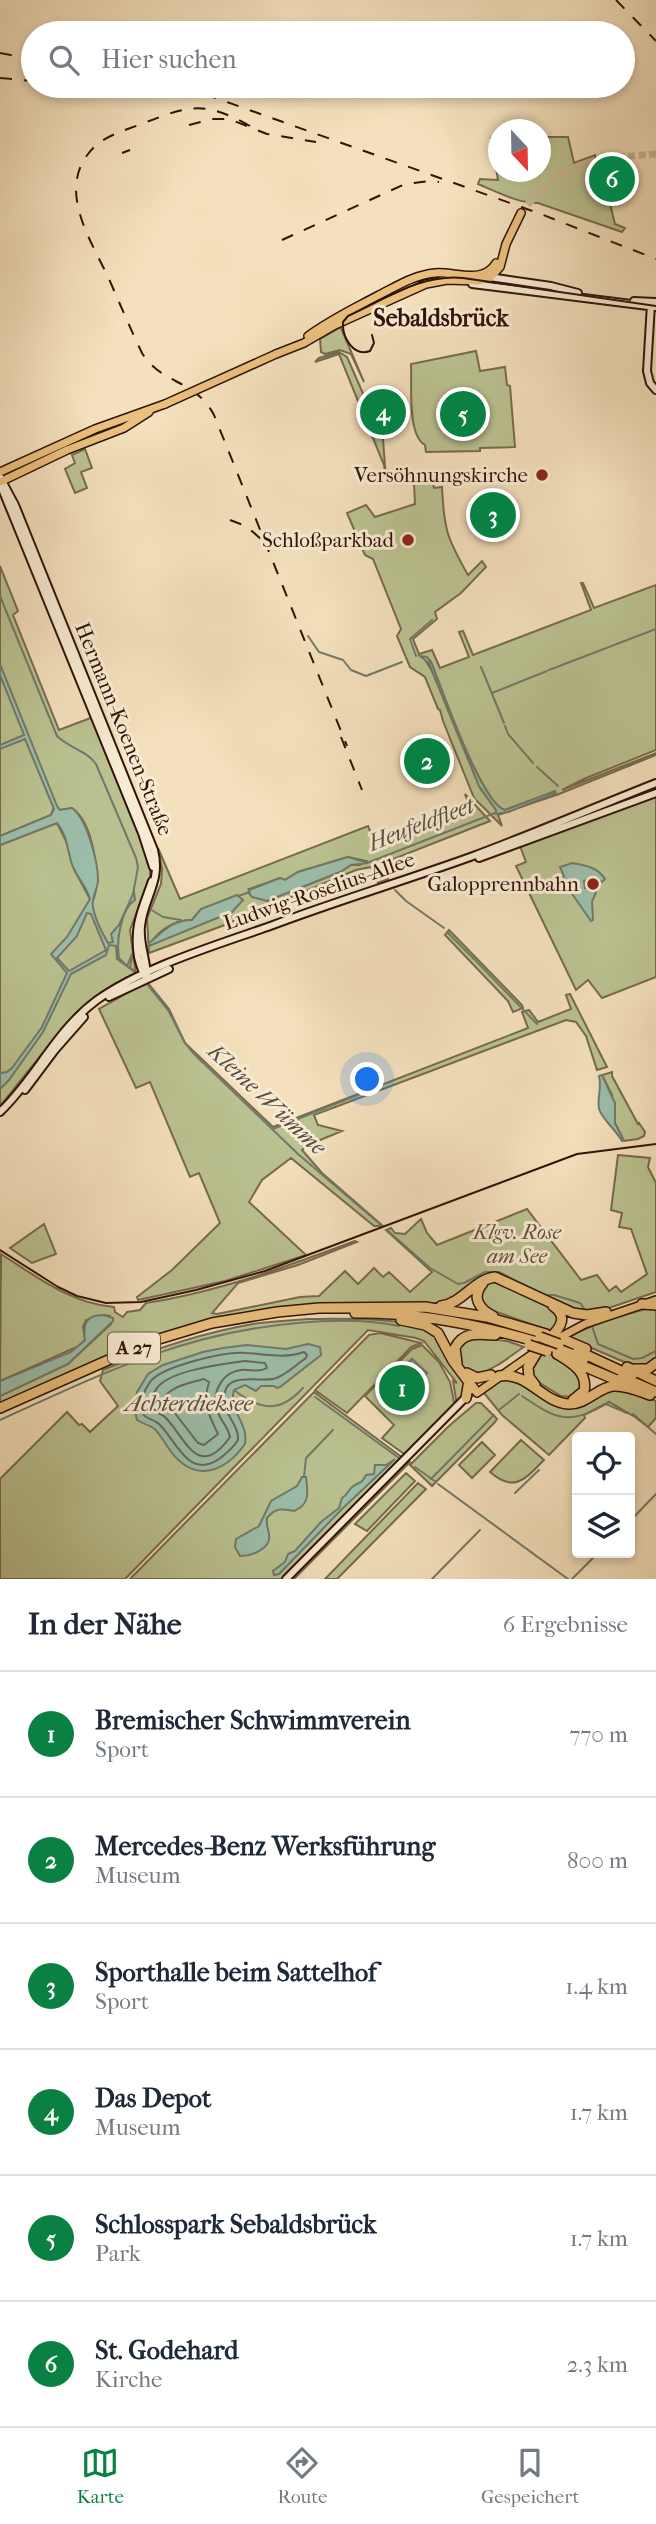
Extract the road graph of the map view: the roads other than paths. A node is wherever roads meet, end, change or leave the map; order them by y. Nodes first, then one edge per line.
1 (494, 271) junction
2 (464, 281) junction
3 (522, 281) junction
4 (500, 287) junction
5 (653, 306) edge
6 (294, 346) junction
7 (656, 390) edge
8 (152, 409) junction
9 (122, 419) junction
10 (124, 428) junction
11 (1, 479) edge
12 (656, 783) edge
13 (656, 793) edge
14 (146, 975) junction
15 (0, 1114) edge
16 (656, 1297) edge
17 (642, 1304) junction
18 (656, 1305) edge
19 (359, 1307) junction
20 (425, 1307) junction
21 (606, 1312) junction
22 (344, 1313) junction
23 (396, 1319) junction
24 (518, 1325) junction
25 (495, 1335) junction
26 (547, 1344) junction
27 (656, 1363) edge
28 (629, 1368) junction
29 (495, 1375) junction
30 (656, 1381) edge
31 (475, 1388) junction
32 (655, 1393) edge
33 (466, 1398) joint
34 (0, 1408) edge
35 (452, 1413) junction
36 (0, 1414) edge
37 (286, 1579) edge

1 - 1 main road
1 - 2 main road
1 - 3 main road
1 - 3 main road
1 - 4 main road
1 - 6 main road
2 - 4 main road
2 - 6 main road
3 - 5 main road
4 - 5 main road
5 - 7 main road
6 - 8 main road, bridge
8 - 9 main road
8 - 10 main road
9 - 10 main road
9 - 11 main road
10 - 11 main road
11 - 14 main road, Hermann-Koenen-Straße
12 - 14 main road, Ludwig-Roselius-Allee
13 - 14 main road, Ludwig-Roselius-Allee
14 - 15 main road, Ludwig-Roselius-Allee
16 - 17 main road
16 - 21 main road
17 - 18 highway
17 - 26 main road
19 - 20 highway
19 - 26 highway, A 27
19 - 34 highway, A 27
20 - 21 highway
20 - 24 highway
21 - 26 main road
22 - 23 highway
22 - 26 highway, A 27
22 - 36 highway, A 27
23 - 25 highway
23 - 31 highway
24 - 26 highway
24 - 26 highway
25 - 26 highway
25 - 29 highway
26 - 26 highway
26 - 28 highway
26 - 29 main road
26 - 29 main road
26 - 32 highway, A 27
27 - 28 highway
28 - 30 highway
29 - 31 main road
29 - 32 highway
31 - 33 highway
31 - 35 main road
33 - 35 main road
35 - 37 main road

